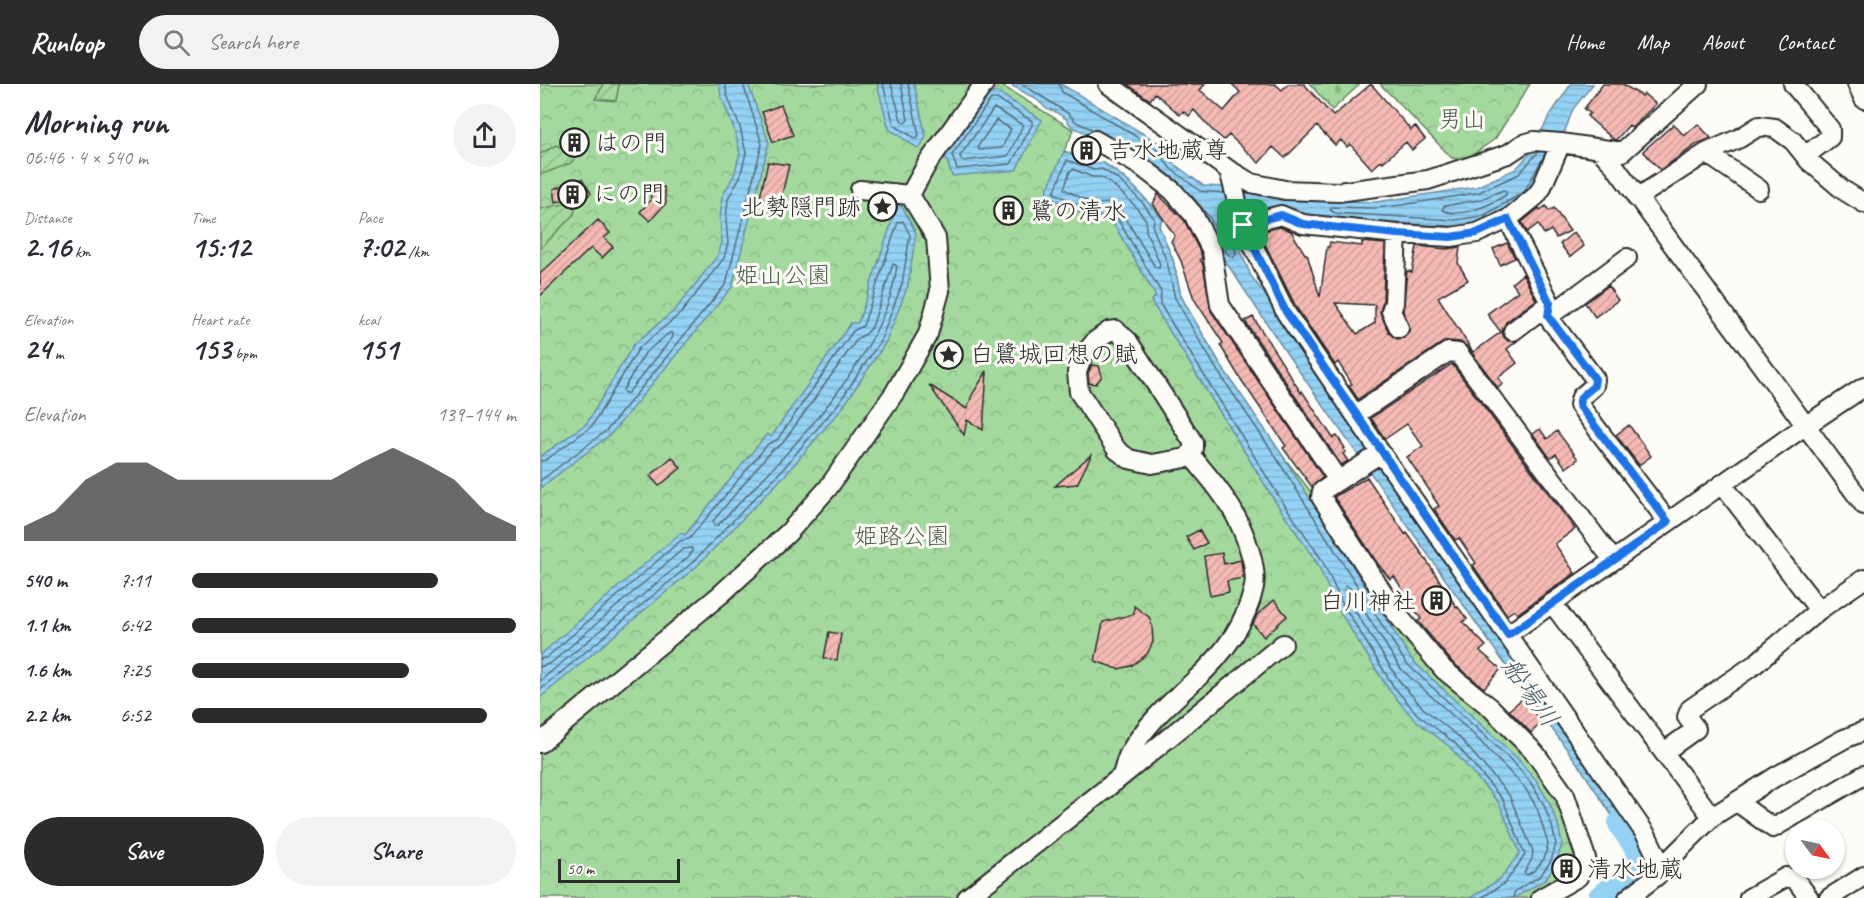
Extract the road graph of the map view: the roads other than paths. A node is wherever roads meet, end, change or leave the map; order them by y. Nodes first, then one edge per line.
1 (984, 84) edge
2 (1698, 84) edge
3 (1792, 84) edge
4 (1857, 84) edge
5 (1116, 86) edge
6 (1864, 99) edge
7 (1095, 140) dead end
8 (1561, 143) junction
9 (1600, 150) junction
10 (1706, 153) junction
11 (1805, 156) junction
12 (1229, 170) junction
13 (1759, 189) dead end
14 (860, 190) dead end
15 (910, 195) junction
16 (1637, 198) junction
17 (1864, 202) edge
18 (1508, 219) junction
19 (1243, 225) junction
20 (1397, 234) junction
21 (1627, 258) dead end
22 (1549, 310) junction
23 (1399, 328) dead end
24 (1513, 331) dead end
25 (1864, 387) edge
26 (1355, 415) junction
27 (1805, 426) junction
28 (1381, 453) junction
29 (1190, 454) junction
30 (1338, 480) junction
31 (1722, 484) junction
32 (1864, 505) edge
33 (1668, 522) junction
34 (1613, 560) junction
35 (1864, 579) edge
36 (1552, 603) junction
37 (1819, 610) junction
38 (1508, 635) junction
39 (1283, 644) dead end
40 (1864, 731) edge
41 (540, 743) edge
42 (1664, 752) junction
43 (1864, 775) edge
44 (1122, 776) junction
45 (1737, 802) junction
46 (1712, 817) junction
47 (1662, 867) junction
48 (1864, 876) edge
49 (967, 898) edge
50 (1541, 898) edge
51 (1628, 898) edge
52 (1749, 898) edge
53 (1809, 898) edge
54 (1829, 898) edge

1 - 15 street
2 - 9 street
3 - 11 street
4 - 6 street
5 - 12 street
7 - 30 street
8 - 9 street
8 - 12 street
8 - 18 street
9 - 16 street
10 - 11 street
10 - 13 street
10 - 16 street
11 - 17 street
12 - 19 street
14 - 15 street
15 - 41 street
16 - 27 street
18 - 20 street
18 - 22 street
19 - 20 street
19 - 26 street
20 - 23 street
21 - 22 street
22 - 24 street
22 - 33 street
25 - 27 street
26 - 28 street
26 - 34 street
27 - 31 street
27 - 32 street
28 - 30 street
28 - 38 street
29 - 29 street
29 - 44 street
30 - 50 street
31 - 33 street
31 - 37 street
33 - 34 street
34 - 36 street
35 - 37 street
36 - 38 street
36 - 42 street
37 - 42 street
38 - 47 street
39 - 44 street
40 - 45 street
42 - 46 street
43 - 45 street
44 - 49 street
45 - 46 street
46 - 47 street
47 - 51 street
48 - 54 street
52 - 53 street

